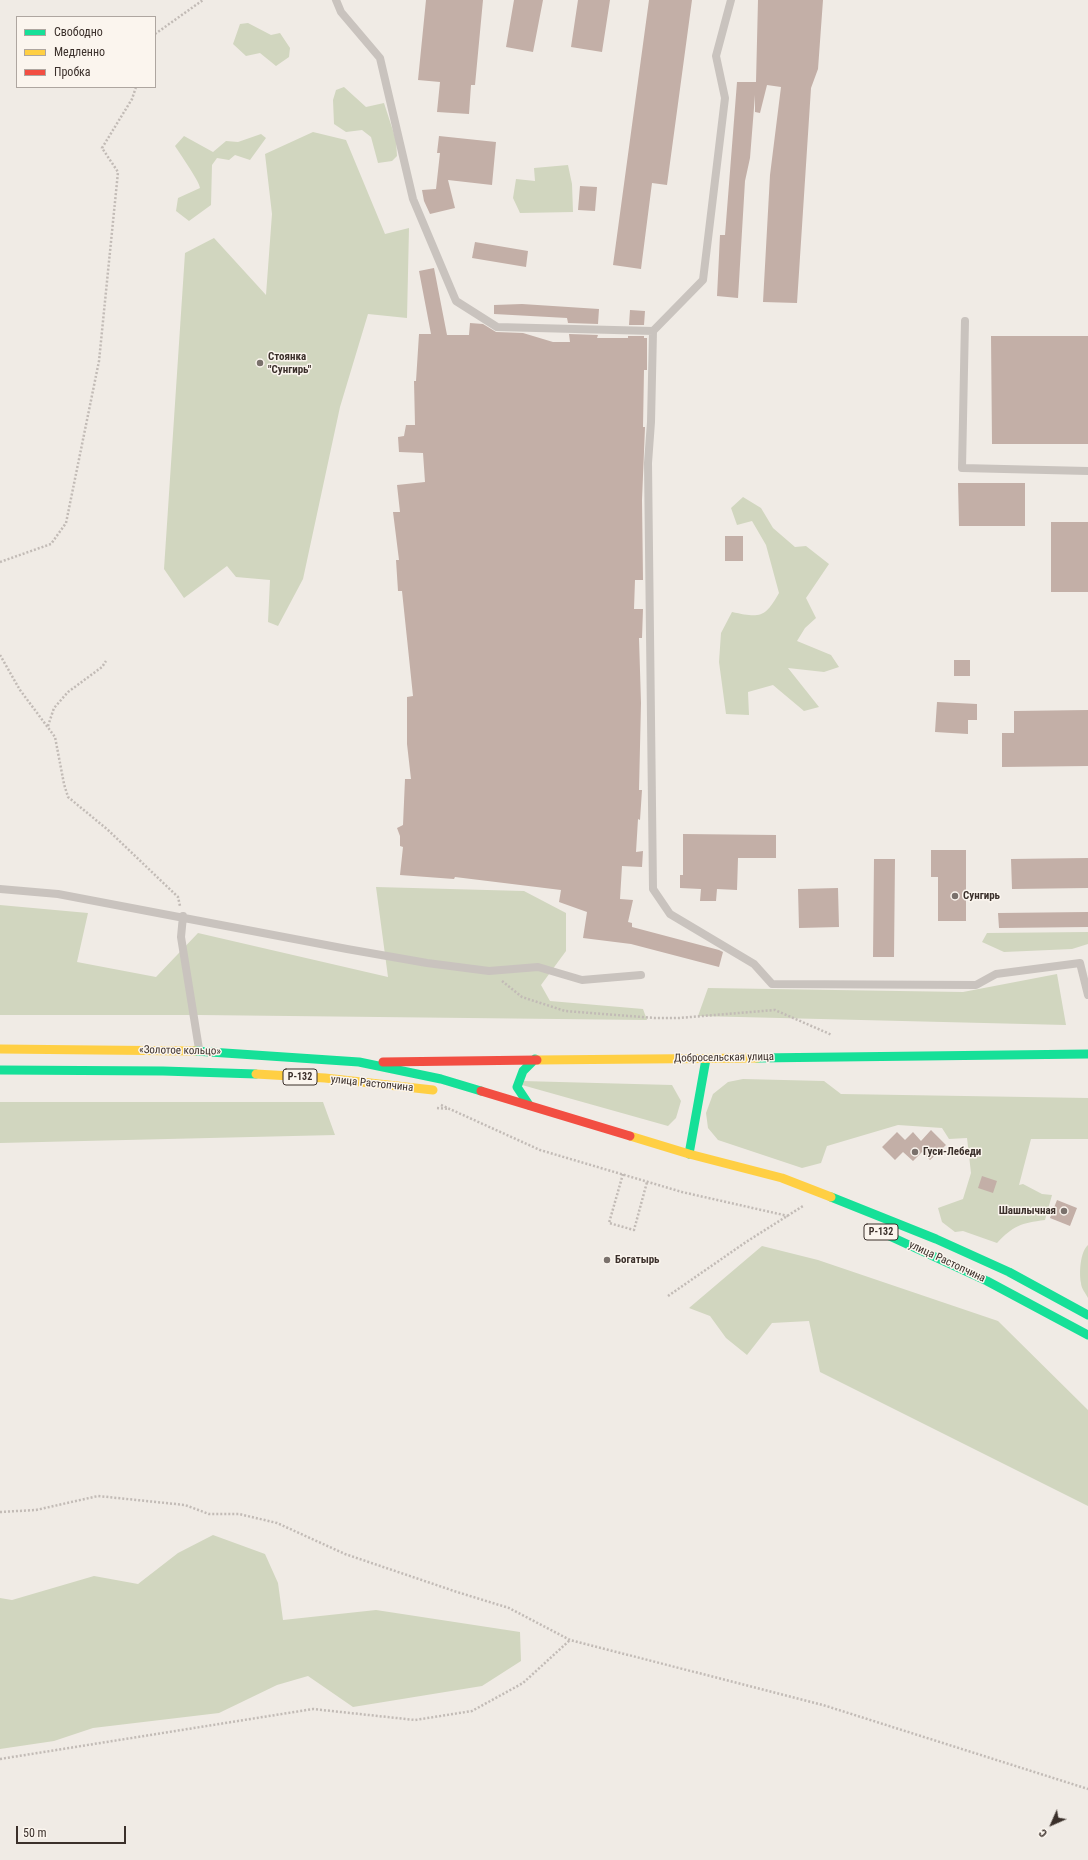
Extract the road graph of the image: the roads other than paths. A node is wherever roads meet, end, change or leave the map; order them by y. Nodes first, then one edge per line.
1 (336, 0) edge
2 (731, 0) edge
3 (965, 321) dead end
4 (653, 331) junction
5 (1088, 471) edge
6 (0, 889) edge
7 (183, 916) junction
8 (641, 975) dead end
9 (1088, 995) edge
10 (0, 1049) edge
11 (199, 1050) junction
12 (1088, 1054) edge
13 (706, 1059) junction
14 (535, 1060) junction
15 (359, 1062) junction
16 (0, 1070) edge
17 (529, 1105) junction
18 (689, 1154) junction
19 (760, 1183) dead end
20 (874, 1229) dead end
21 (1088, 1315) edge
22 (1088, 1335) edge

1 - 4 lane
2 - 4 lane
3 - 5 lane
4 - 9 lane
6 - 7 lane
7 - 8 lane
7 - 11 lane
10 - 11 main road, «Золотое кольцо» / Р-132
11 - 15 main road, «Золотое кольцо» / Р-132
12 - 13 main road, Добросельская улица
13 - 14 main road, Добросельская улица
13 - 18 main road
14 - 15 main road, Добросельская улица
14 - 17 main road
15 - 17 main road, улица Растопчина / Р-132
16 - 17 main road, улица Растопчина / Р-132
17 - 18 main road, улица Растопчина / Р-132
18 - 19 main road, улица Растопчина / Р-132
18 - 21 main road, улица Растопчина / Р-132
20 - 22 main road, улица Растопчина / Р-132

